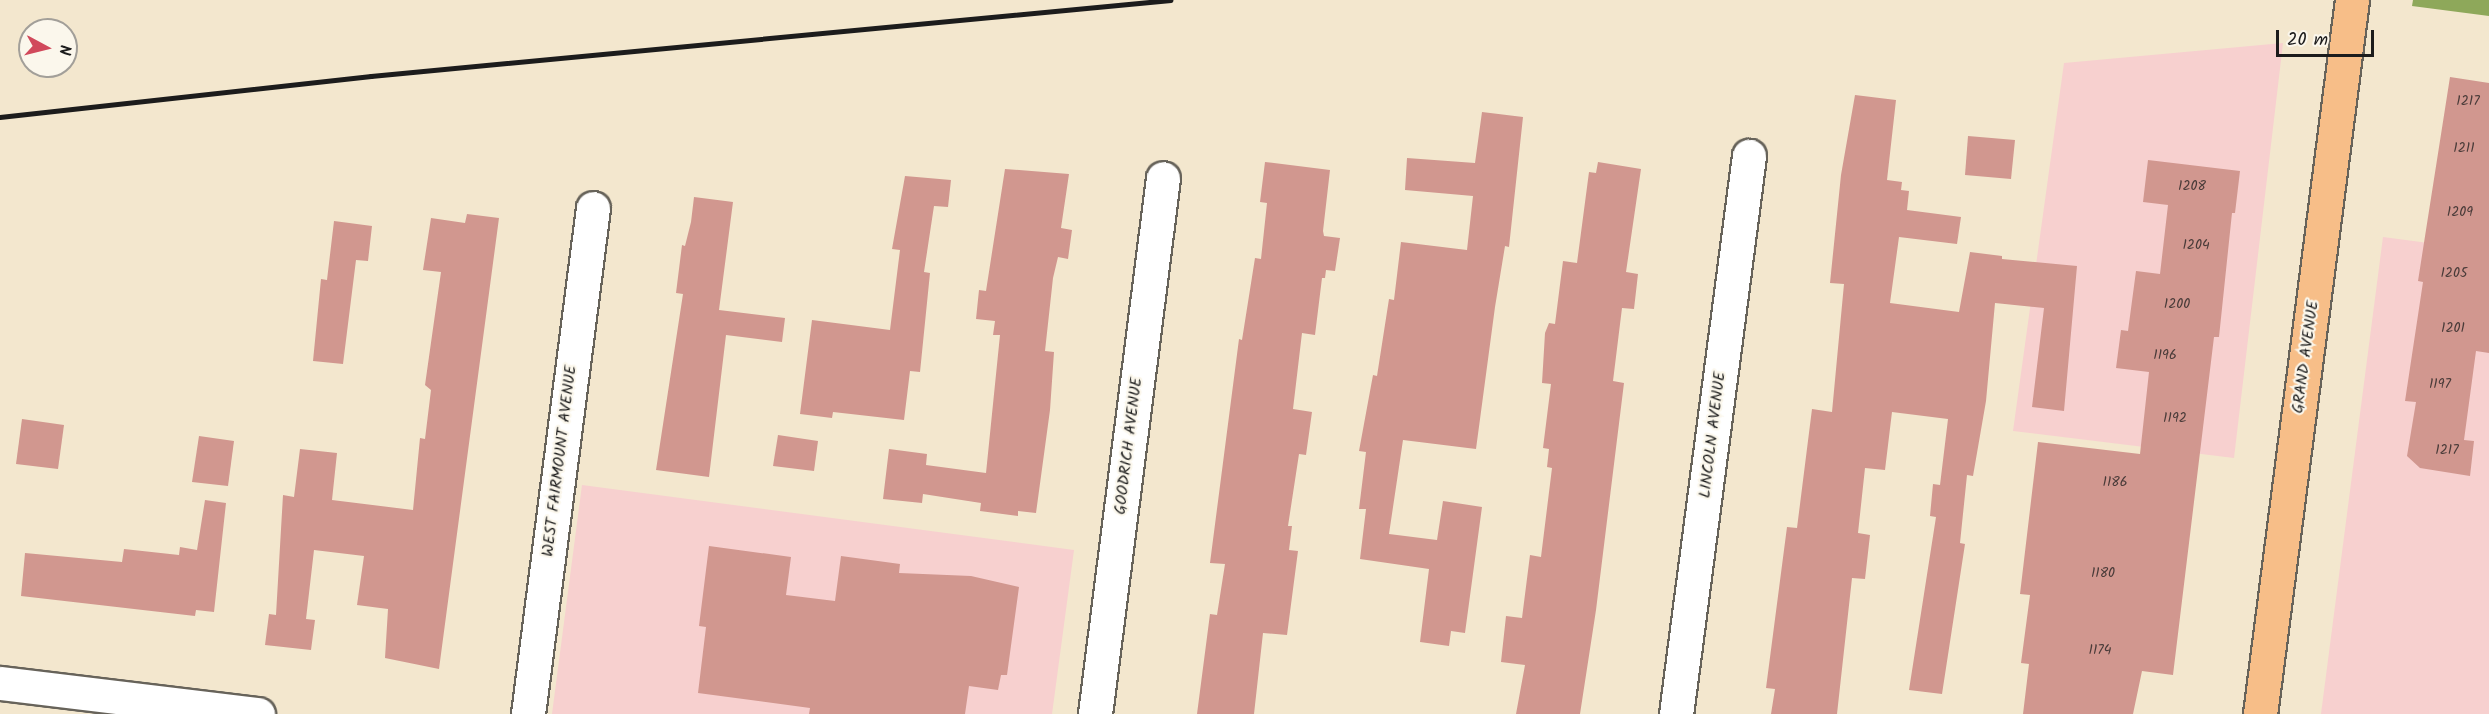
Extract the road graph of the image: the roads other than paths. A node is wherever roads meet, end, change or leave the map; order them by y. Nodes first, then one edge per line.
1 (2352, 2) edge
2 (1749, 156) dead end
3 (1163, 178) dead end
4 (592, 208) dead end
5 (0, 683) edge
6 (258, 714) edge
7 (528, 714) edge
8 (1095, 714) edge
9 (1676, 714) edge
10 (2260, 714) edge

1 - 10 main road, GRAND AVENUE
2 - 9 street, LINCOLN AVENUE
3 - 8 street, GOODRICH AVENUE
4 - 7 street, WEST FAIRMOUNT AVENUE
5 - 6 street

